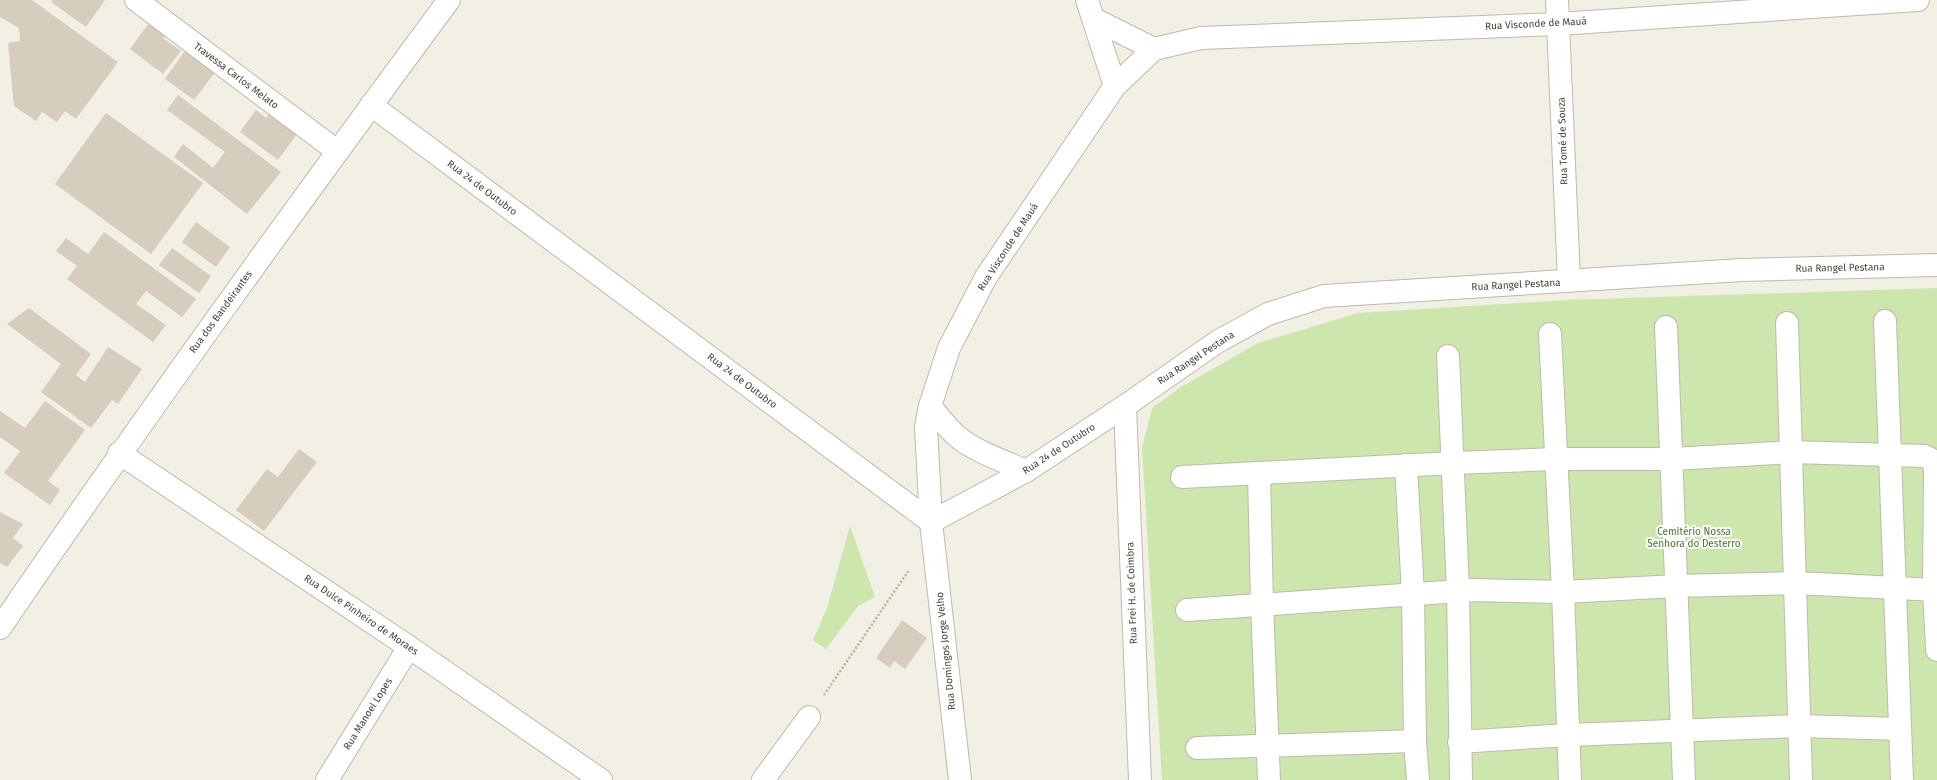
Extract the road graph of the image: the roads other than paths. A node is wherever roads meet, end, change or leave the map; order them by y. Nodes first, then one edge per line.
1 (136, 0) edge
2 (449, 0) edge
3 (1557, 0) edge
4 (1918, 0) edge
5 (1091, 10) edge
6 (1558, 24) junction
7 (1154, 49) junction
8 (1115, 86) junction
9 (371, 105) junction
10 (337, 151) junction
11 (1937, 265) edge
12 (1569, 281) junction
13 (1885, 321) dead end
14 (1787, 323) dead end
15 (1666, 327) dead end
16 (1550, 334) dead end
17 (1448, 356) dead end
18 (930, 406) junction
19 (1125, 406) junction
20 (1792, 452) junction
21 (119, 453) junction
22 (1890, 454) junction
23 (1556, 459) junction
24 (1672, 459) junction
25 (1454, 463) junction
26 (1406, 466) junction
27 (1026, 471) junction
28 (1259, 473) junction
29 (1182, 477) dead end
30 (932, 528) junction
31 (1796, 583) junction
32 (1677, 586) junction
33 (1895, 589) junction
34 (1458, 590) junction
35 (1935, 590) edge
36 (1563, 592) junction
37 (1413, 594) junction
38 (1262, 604) junction
39 (1187, 610) dead end
40 (0, 628) edge
41 (409, 647) junction
42 (1937, 650) edge
43 (809, 717) road end
44 (1800, 726) junction
45 (1900, 728) junction
46 (1683, 731) junction
47 (1568, 736) junction
48 (1415, 741) junction
49 (1459, 742) junction
50 (1268, 746) junction
51 (1197, 748) dead end
52 (328, 780) edge
53 (601, 780) edge
54 (763, 780) edge
55 (960, 780) edge
56 (1140, 780) edge
57 (1269, 780) edge
58 (1418, 780) edge
59 (1461, 780) edge
60 (1570, 780) edge
61 (1684, 780) edge
62 (1801, 780) edge
63 (1902, 780) edge

1 - 10 street, Travessa Carlos Melato
2 - 9 street, Rua dos Bandeirantes
3 - 6 street, Rua Tomé de Souza
4 - 6 street, Rua Visconde de Mauá
5 - 7 street
5 - 8 street
6 - 7 street, Rua Visconde de Mauá
6 - 12 street, Rua Tomé de Souza
7 - 8 street, Rua Visconde de Mauá
8 - 18 street, Rua Visconde de Mauá
9 - 10 street, Rua dos Bandeirantes
9 - 30 street, Rua 24 de Outubro
10 - 21 street, Rua dos Bandeirantes
11 - 12 street, Rua Rangel Pestana
12 - 19 street, Rua Rangel Pestana
13 - 22 street
14 - 20 street
15 - 24 street
16 - 23 street
17 - 25 street
18 - 27 street
18 - 30 street, Rua Visconde de Mauá
19 - 27 street, Rua 24 de Outubro
19 - 56 street, Rua Frei H. de Coimbra
20 - 22 street
20 - 24 street
20 - 31 street
21 - 40 street, Rua dos Bandeirantes
21 - 41 street, Rua Dulce Pinheiro de Moraes
22 - 33 street
22 - 35 street
23 - 24 street
23 - 25 street
23 - 36 street
24 - 32 street
25 - 26 street
25 - 34 street
26 - 28 street
26 - 37 street
27 - 30 street, Rua 24 de Outubro
28 - 29 street
28 - 38 street
30 - 55 street, Rua Domingos Jorge Velho
31 - 32 street
31 - 33 street
31 - 44 street
32 - 36 street
32 - 46 street
33 - 35 street
33 - 45 street
34 - 36 street
34 - 37 street
34 - 49 street
35 - 42 street
36 - 47 street
37 - 38 street
37 - 48 street
38 - 39 street
38 - 50 street
41 - 52 street, Rua Manoel Lopes
41 - 53 street, Rua Dulce Pinheiro de Moraes
43 - 54 street
44 - 45 street
44 - 46 street
44 - 62 street
45 - 63 street
46 - 47 street
46 - 61 street
47 - 49 street
47 - 60 street
48 - 50 street
48 - 58 street
49 - 59 street
50 - 51 street
50 - 57 street

